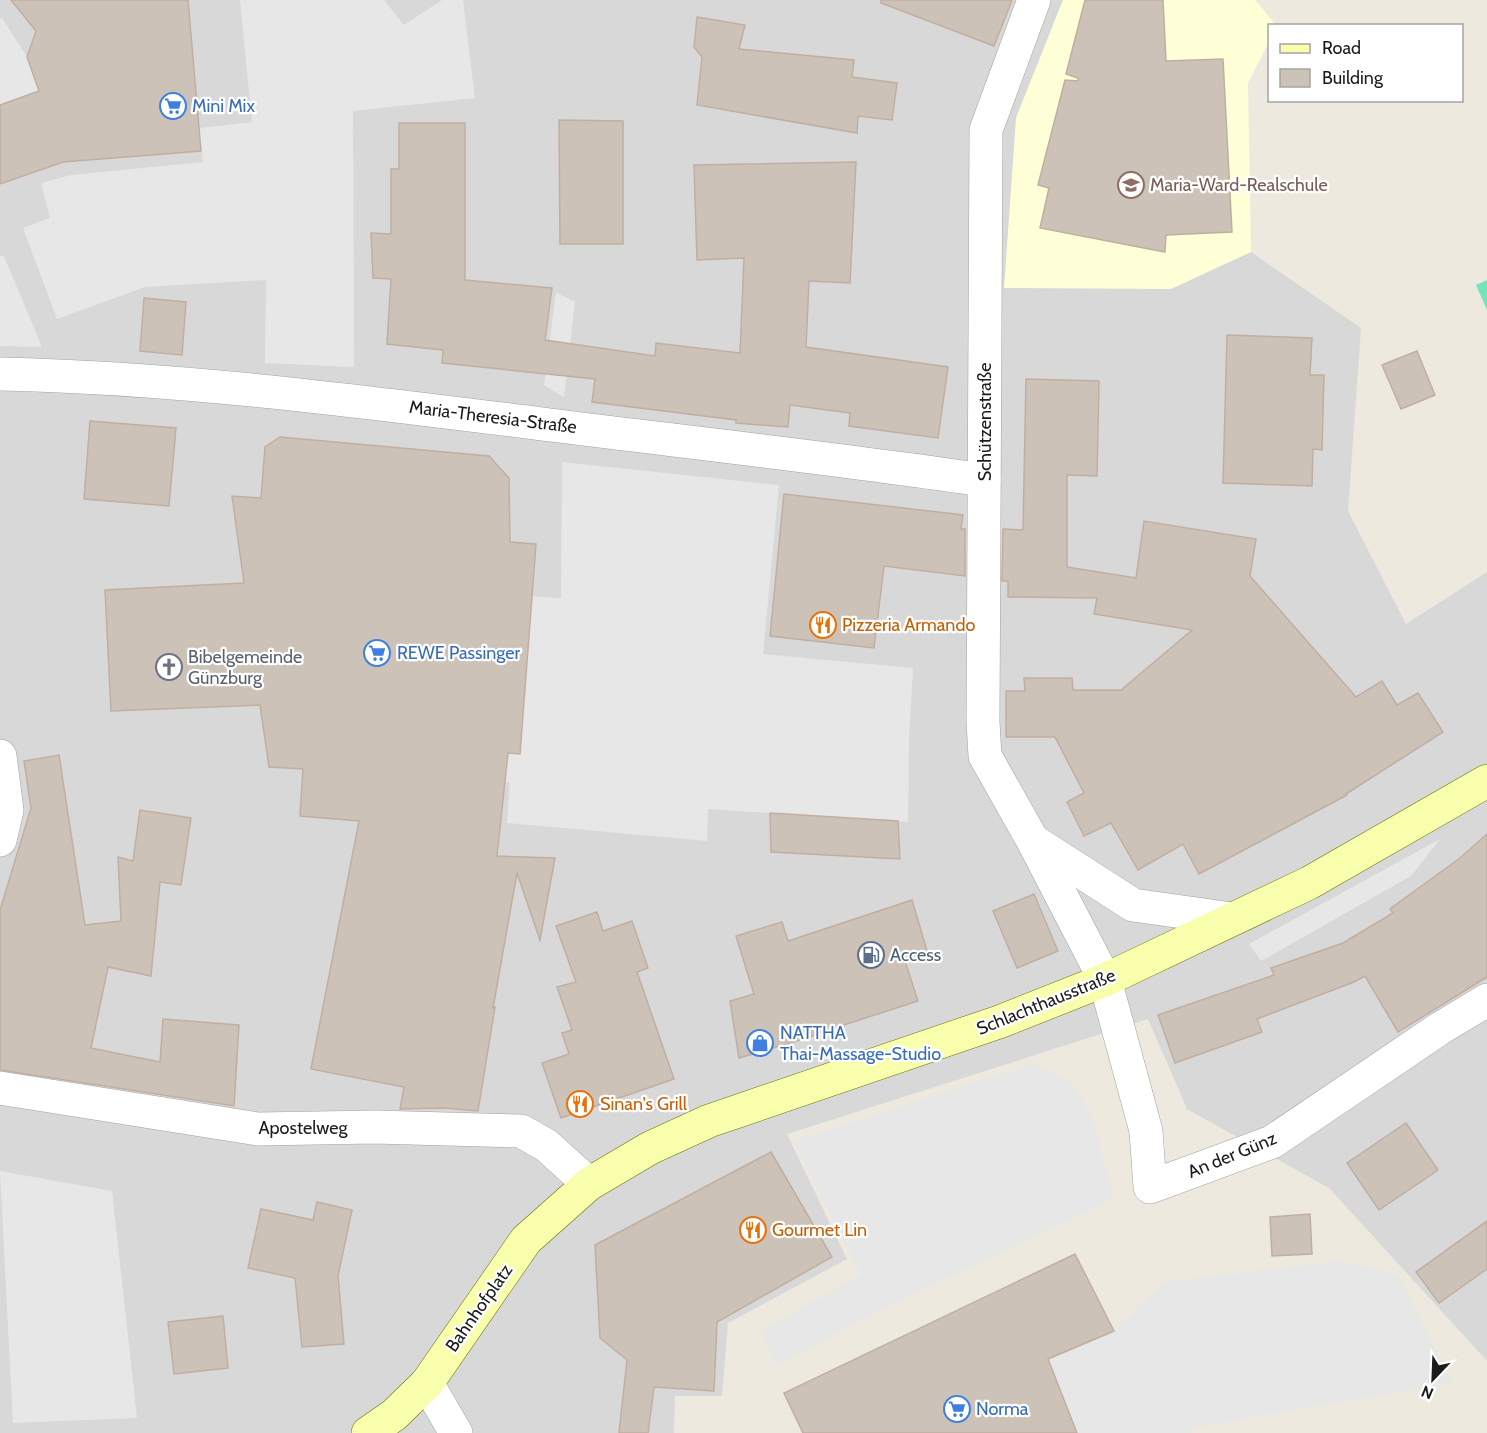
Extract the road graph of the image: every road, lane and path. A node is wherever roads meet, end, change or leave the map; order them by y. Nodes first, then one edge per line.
1 (1034, 0) edge
2 (0, 374) edge
3 (984, 480) junction
4 (0, 756) edge
5 (1487, 781) edge
6 (0, 840) edge
7 (1033, 841) junction
8 (1232, 920) junction
9 (1105, 980) junction
10 (1487, 1000) edge
11 (0, 1088) edge
12 (589, 1184) junction
13 (427, 1383) junction
14 (368, 1433) edge
15 (456, 1433) edge

1 - 3 street, Schützenstraße
2 - 3 street, Maria-Theresia-Straße
3 - 7 street, Schützenstraße
4 - 6 street
5 - 8 main road, Schlachthausstraße
7 - 8 street, Schützenstraße
7 - 9 street, Schützenstraße
8 - 9 main road, Schlachthausstraße
9 - 10 street, An der Günz
9 - 12 main road, Schlachthausstraße
11 - 12 street, Apostelweg
12 - 13 main road, Bahnhofplatz
13 - 14 main road, Bahnhofplatz
13 - 15 street

